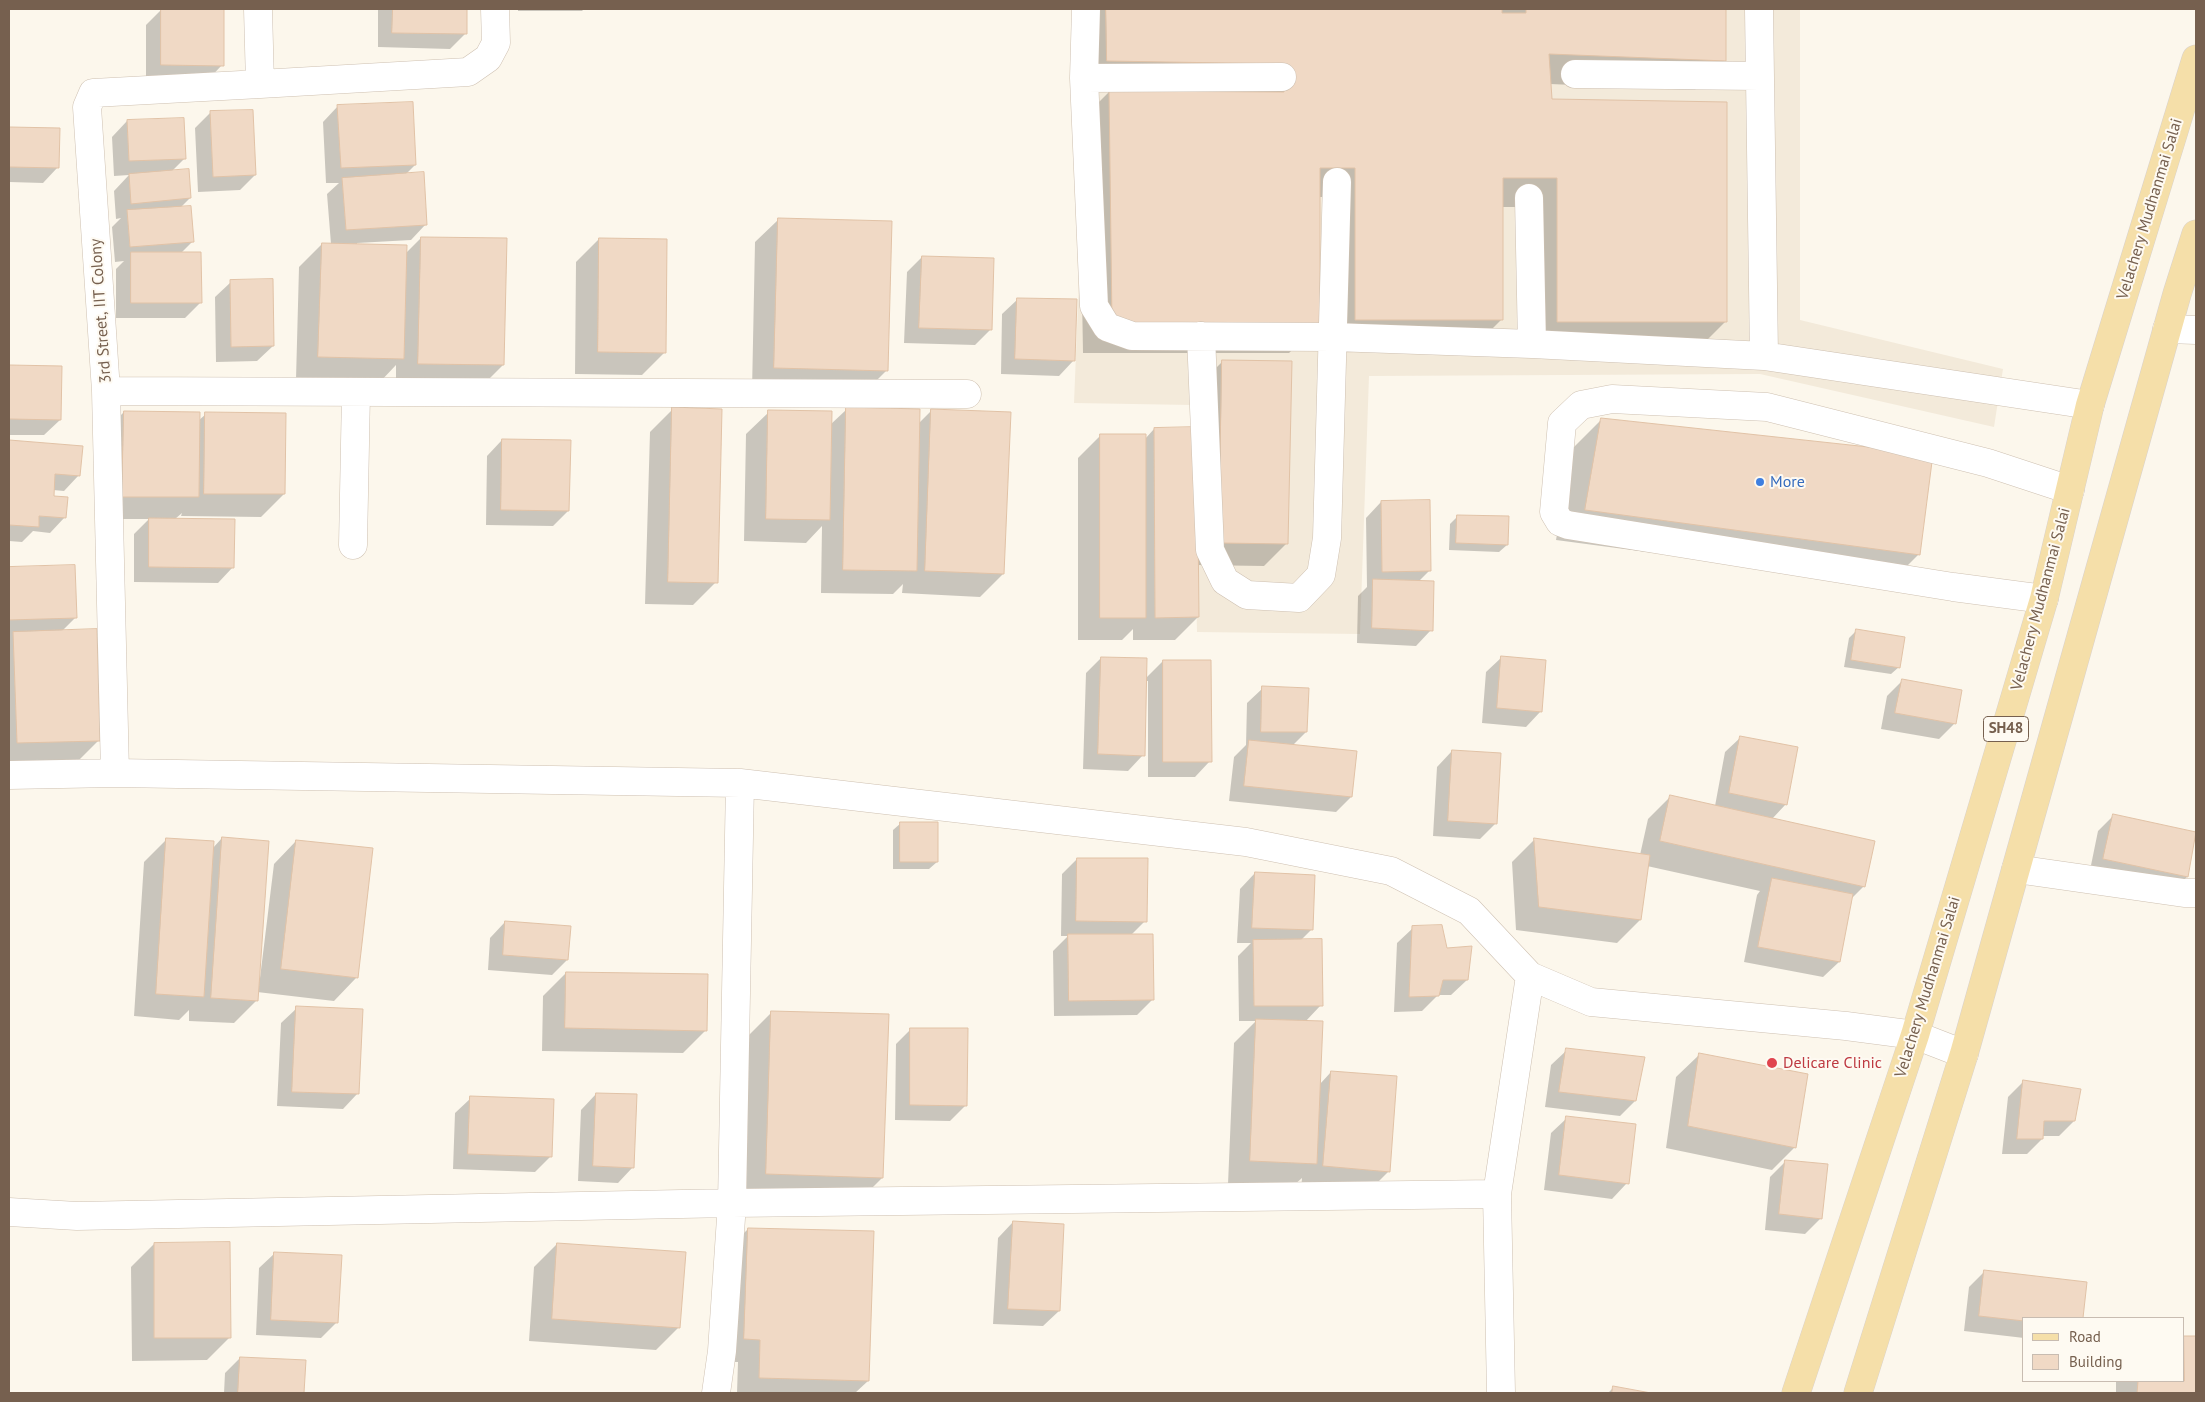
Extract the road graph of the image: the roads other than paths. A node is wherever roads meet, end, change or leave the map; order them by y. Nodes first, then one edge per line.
1 (258, 9) edge
2 (495, 9) edge
3 (1086, 9) edge
4 (1759, 9) edge
5 (2196, 59) edge
6 (1575, 74) dead end
7 (1759, 76) junction
8 (1282, 77) dead end
9 (1084, 78) junction
10 (260, 84) junction
11 (1337, 182) dead end
12 (1529, 198) dead end
13 (2196, 234) edge
14 (2167, 329) junction
15 (2196, 330) edge
16 (1201, 336) junction
17 (1333, 338) junction
18 (1532, 344) junction
19 (1764, 356) junction
20 (106, 391) junction
21 (356, 392) junction
22 (967, 394) dead end
23 (2090, 405) junction
24 (2070, 490) junction
25 (353, 545) dead end
26 (2044, 599) junction
27 (115, 773) junction
28 (9, 775) edge
29 (740, 784) junction
30 (2016, 868) junction
31 (2196, 893) edge
32 (1530, 976) junction
33 (1915, 1035) junction
34 (1964, 1054) junction
35 (1497, 1194) junction
36 (732, 1203) junction
37 (9, 1212) edge
38 (716, 1393) edge
39 (1501, 1393) edge
40 (1796, 1393) edge
41 (1858, 1393) edge

1 - 10 street
2 - 10 street
3 - 9 street
4 - 7 street
5 - 23 main road, Velachery Mudhanmai Salai / SH48
6 - 7 street
7 - 19 street
8 - 9 street
9 - 16 street
10 - 20 street, 3rd Street, IIT Colony
11 - 17 street
12 - 18 street
13 - 14 main road, SH48
14 - 15 street
14 - 30 main road, SH48
16 - 17 street
16 - 17 street
17 - 18 street
18 - 19 street
19 - 23 street
20 - 21 street
20 - 27 street, 3rd Street, IIT Colony
21 - 22 street
21 - 25 street
23 - 24 main road, Velachery Mudhanmai Salai / SH48
24 - 26 main road, Velachery Mudhanmai Salai / SH48
24 - 26 street
26 - 33 main road, Velachery Mudhanmai Salai / SH48
27 - 28 street
27 - 29 street
29 - 32 street
29 - 36 street
30 - 31 street
30 - 34 main road, SH48
32 - 33 street
32 - 35 street
33 - 34 street
33 - 40 main road, Velachery Mudhanmai Salai / SH48
34 - 41 main road, SH48
35 - 36 street
35 - 39 street
36 - 37 street
36 - 38 street

